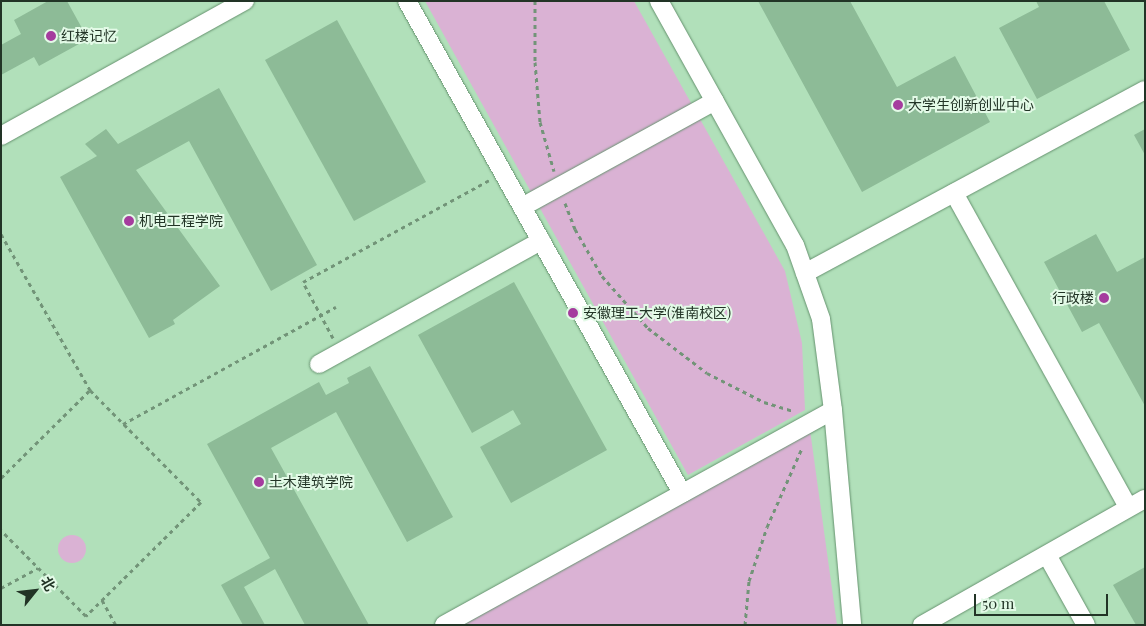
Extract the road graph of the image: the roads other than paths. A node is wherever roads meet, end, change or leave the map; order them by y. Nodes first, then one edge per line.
1 (245, 1) edge
2 (407, 1) edge
3 (659, 1) edge
4 (1145, 90) edge
5 (714, 101) junction
6 (1, 136) edge
7 (954, 192) junction
8 (522, 207) junction
9 (541, 241) junction
10 (805, 273) junction
11 (319, 364) dead end
12 (825, 414) junction
13 (682, 493) junction
14 (1145, 499) edge
15 (1128, 507) dead end
16 (1046, 554) junction
17 (444, 625) edge
18 (852, 625) edge
19 (922, 625) edge
20 (1086, 625) edge

1 - 6 lane
2 - 8 lane
3 - 5 lane
4 - 7 lane
5 - 8 lane
5 - 10 lane
7 - 10 lane
7 - 15 lane
8 - 9 lane
9 - 11 lane
9 - 13 lane
10 - 12 lane
12 - 13 lane
12 - 18 lane
13 - 17 lane
14 - 16 lane
16 - 19 lane
16 - 20 lane

